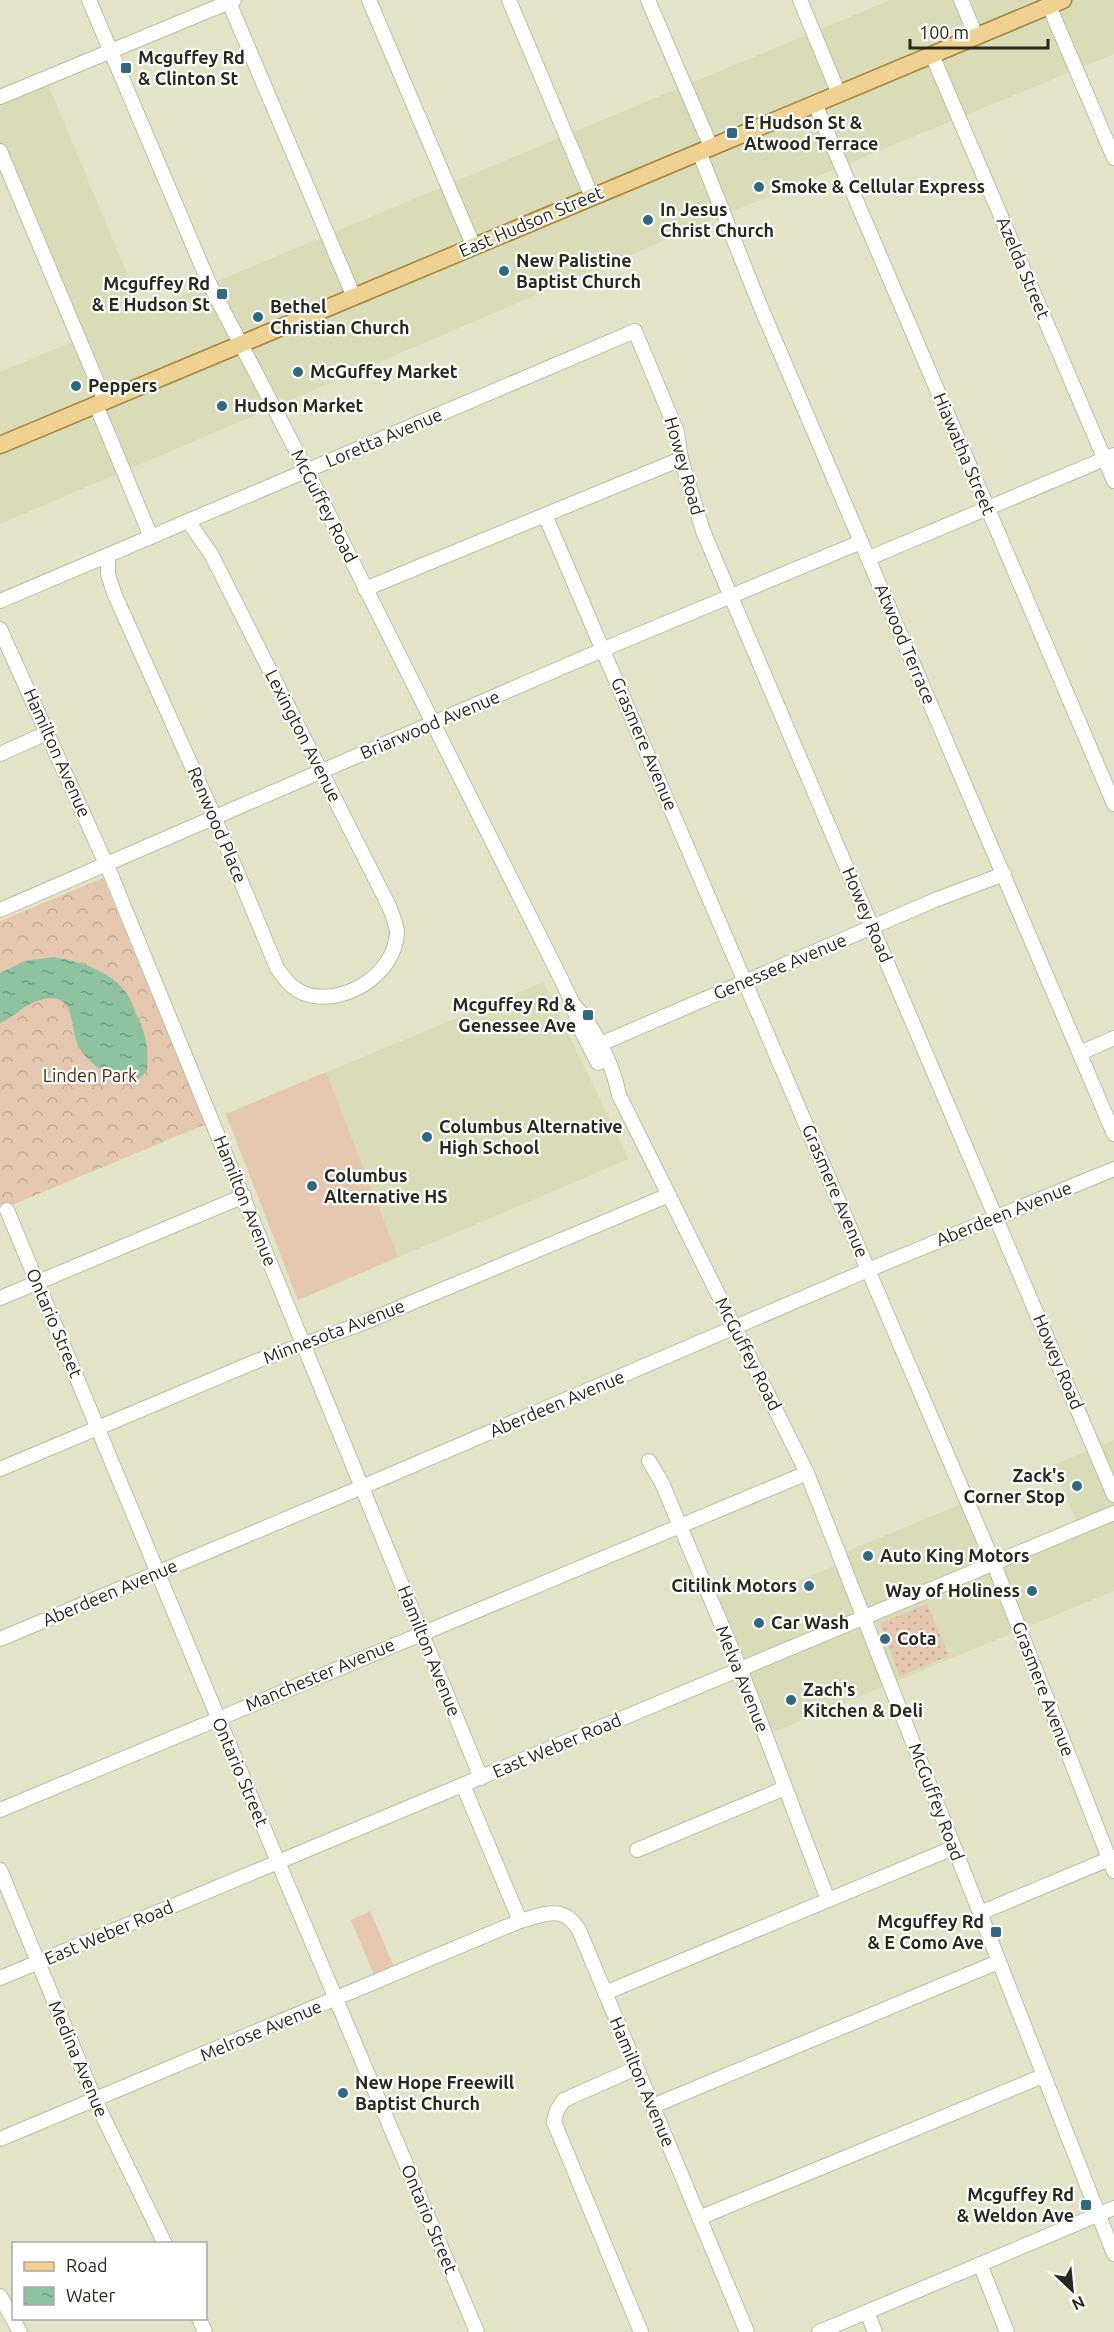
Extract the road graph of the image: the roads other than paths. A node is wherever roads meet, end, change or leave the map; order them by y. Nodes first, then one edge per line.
1 (89, 0) edge
2 (369, 0) edge
3 (509, 0) edge
4 (648, 0) edge
5 (800, 0) edge
6 (961, 0) edge
7 (230, 1) edge
8 (1056, 3) edge
9 (976, 36) junction
10 (110, 51) junction
11 (932, 55) junction
12 (839, 94) junction
13 (0, 97) edge
14 (815, 104) junction
15 (705, 150) junction
16 (0, 151) edge
17 (1114, 158) edge
18 (592, 197) junction
19 (474, 247) junction
20 (354, 297) junction
21 (635, 332) joint
22 (242, 344) junction
23 (101, 403) junction
24 (0, 445) edge
25 (1109, 457) edge
26 (681, 459) junction
27 (306, 471) junction
28 (1114, 482) edge
29 (987, 509) junction
30 (545, 516) junction
31 (188, 521) junction
32 (151, 537) junction
33 (861, 542) junction
34 (108, 555) junction
35 (868, 558) junction
36 (366, 589) junction
37 (731, 597) junction
38 (0, 601) edge
39 (0, 629) edge
40 (604, 650) junction
41 (433, 724) junction
42 (47, 733) junction
43 (0, 754) edge
44 (321, 772) junction
45 (1114, 804) edge
46 (215, 818) junction
47 (107, 865) junction
48 (1004, 874) junction
49 (0, 910) edge
50 (872, 928) junction
51 (391, 958) joint
52 (745, 982) junction
53 (1114, 1038) edge
54 (595, 1046) junction
55 (1080, 1053) junction
56 (1114, 1134) edge
57 (1114, 1168) edge
58 (669, 1195) junction
59 (243, 1196) junction
60 (7, 1210) dead end
61 (996, 1216) junction
62 (868, 1269) junction
63 (38, 1282) junction
64 (0, 1298) edge
65 (735, 1328) junction
66 (303, 1343) junction
67 (98, 1427) junction
68 (649, 1461) dead end
69 (0, 1469) edge
70 (807, 1473) junction
71 (362, 1488) junction
72 (1114, 1495) edge
73 (1114, 1513) edge
74 (680, 1526) junction
75 (994, 1563) junction
76 (158, 1573) junction
77 (865, 1618) junction
78 (422, 1633) junction
79 (0, 1639) edge
80 (740, 1670) junction
81 (218, 1718) junction
82 (481, 1778) junction
83 (463, 1785) junction
84 (785, 1788) junction
85 (0, 1810) edge
86 (953, 1848) junction
87 (637, 1850) dead end
88 (278, 1862) junction
89 (1112, 1862) edge
90 (0, 1870) edge
91 (828, 1900) junction
92 (980, 1913) junction
93 (520, 1921) junction
94 (999, 1962) junction
95 (38, 1963) junction
96 (0, 1978) edge
97 (605, 1993) junction
98 (336, 1999) junction
99 (636, 2068) junction
100 (1043, 2076) junction
101 (95, 2100) junction
102 (653, 2106) junction
103 (0, 2139) edge
104 (1114, 2208) edge
105 (1099, 2215) junction
106 (699, 2218) junction
107 (164, 2242) edge
108 (1114, 2254) edge
109 (980, 2264) junction
110 (0, 2296) edge
111 (867, 2312) junction
112 (12, 2318) edge
113 (477, 2332) edge
114 (640, 2332) edge
115 (747, 2332) edge
116 (819, 2332) edge
117 (875, 2332) edge
118 (1007, 2332) edge

1 - 10 street, McGuffey Road
2 - 19 street
3 - 18 street
4 - 15 street, Atwood Terrace
5 - 12 street
6 - 9 street
7 - 10 street
7 - 20 street
8 - 9 main road, East Hudson Street
8 - 17 street
9 - 11 main road, East Hudson Street
10 - 13 street
10 - 22 street, McGuffey Road
11 - 12 main road, East Hudson Street
11 - 25 street, Azelda Street
12 - 14 main road, East Hudson Street
14 - 15 main road, East Hudson Street
14 - 29 street, Hiawatha Street
15 - 18 main road, East Hudson Street
15 - 33 street, Atwood Terrace
16 - 23 street
18 - 19 main road, East Hudson Street
19 - 20 main road, East Hudson Street
20 - 22 main road, East Hudson Street
21 - 26 street, Howey Road
21 - 27 street, Loretta Avenue
22 - 23 main road, East Hudson Street
22 - 27 street, McGuffey Road
23 - 24 main road, East Hudson Street
23 - 32 street
25 - 28 street, Azelda Street
25 - 29 street
26 - 30 street
26 - 37 street, Howey Road
27 - 31 street, Loretta Avenue
27 - 36 street, McGuffey Road
29 - 35 street
29 - 45 street, Hiawatha Street
30 - 36 street
30 - 40 street, Grasmere Avenue
31 - 32 street, Loretta Avenue
31 - 44 street, Lexington Avenue
32 - 34 street, Loretta Avenue
33 - 35 street, Atwood Terrace
33 - 37 street, Briarwood Avenue
34 - 38 street, Loretta Avenue
34 - 46 street, Renwood Place
35 - 48 street, Atwood Terrace
36 - 41 street, McGuffey Road
37 - 40 street, Briarwood Avenue
37 - 50 street, Howey Road
39 - 42 street, Hamilton Avenue
40 - 41 street, Briarwood Avenue
40 - 52 street, Grasmere Avenue
41 - 44 street, Briarwood Avenue
41 - 54 street, McGuffey Road
42 - 43 street
42 - 47 street, Hamilton Avenue
44 - 46 street, Briarwood Avenue
44 - 51 street, Lexington Avenue
46 - 47 street, Briarwood Avenue
46 - 51 street, Renwood Place
47 - 49 street, Briarwood Avenue
47 - 59 street, Hamilton Avenue
48 - 50 street, Genessee Avenue
48 - 55 street, Atwood Terrace
50 - 52 street, Genessee Avenue
50 - 61 street, Howey Road
52 - 54 street, Genessee Avenue
52 - 62 street, Grasmere Avenue
53 - 55 street
54 - 58 street, McGuffey Road
55 - 56 street, Atwood Terrace
57 - 61 street, Aberdeen Avenue
58 - 65 street, McGuffey Road
58 - 66 street, Minnesota Avenue
59 - 63 street
59 - 66 street, Hamilton Avenue
60 - 63 street, Ontario Street
61 - 62 street, Aberdeen Avenue
61 - 72 street, Howey Road
62 - 65 street, Aberdeen Avenue
62 - 75 street, Grasmere Avenue
63 - 64 street
63 - 67 street, Ontario Street
65 - 70 street, McGuffey Road
65 - 71 street, Aberdeen Avenue
66 - 67 street, Minnesota Avenue
66 - 71 street, Hamilton Avenue
67 - 69 street, Minnesota Avenue
67 - 76 street, Ontario Street
68 - 74 street, Melva Avenue
70 - 74 street, Manchester Avenue
70 - 77 street, McGuffey Road
71 - 76 street, Aberdeen Avenue
71 - 78 street, Hamilton Avenue
73 - 75 street, East Weber Road
74 - 78 street, Manchester Avenue
74 - 80 street, Melva Avenue
75 - 77 street, East Weber Road
75 - 89 street, Grasmere Avenue
76 - 79 street, Aberdeen Avenue
76 - 81 street, Ontario Street
77 - 80 street, East Weber Road
77 - 86 street, McGuffey Road
78 - 81 street, Manchester Avenue
78 - 82 street, Hamilton Avenue
80 - 82 street, East Weber Road
80 - 84 street, Melva Avenue
81 - 85 street, Manchester Avenue
81 - 88 street, Ontario Street
82 - 83 street, East Weber Road
83 - 88 street, East Weber Road
83 - 93 street
84 - 87 street
84 - 91 street, Melva Avenue
86 - 91 street
86 - 92 street, McGuffey Road
88 - 95 street, East Weber Road
88 - 98 street, Ontario Street
89 - 92 street
90 - 95 street, Medina Avenue
91 - 97 street
92 - 94 street, McGuffey Road
93 - 97 street, Hamilton Avenue
93 - 98 street, Melrose Avenue
94 - 100 street, McGuffey Road
94 - 102 street
95 - 96 street, East Weber Road
95 - 101 street, Medina Avenue
97 - 99 street, Hamilton Avenue
98 - 101 street, Melrose Avenue
98 - 113 street, Ontario Street
99 - 102 street, Hamilton Avenue
99 - 114 street
100 - 105 street, McGuffey Road
100 - 106 street
101 - 103 street, Melrose Avenue
101 - 107 street, Medina Avenue
102 - 106 street, Hamilton Avenue
104 - 105 street
105 - 108 street, McGuffey Road
105 - 109 street
106 - 115 street, Hamilton Avenue
109 - 111 street
109 - 118 street
110 - 112 street
111 - 116 street
111 - 117 street

